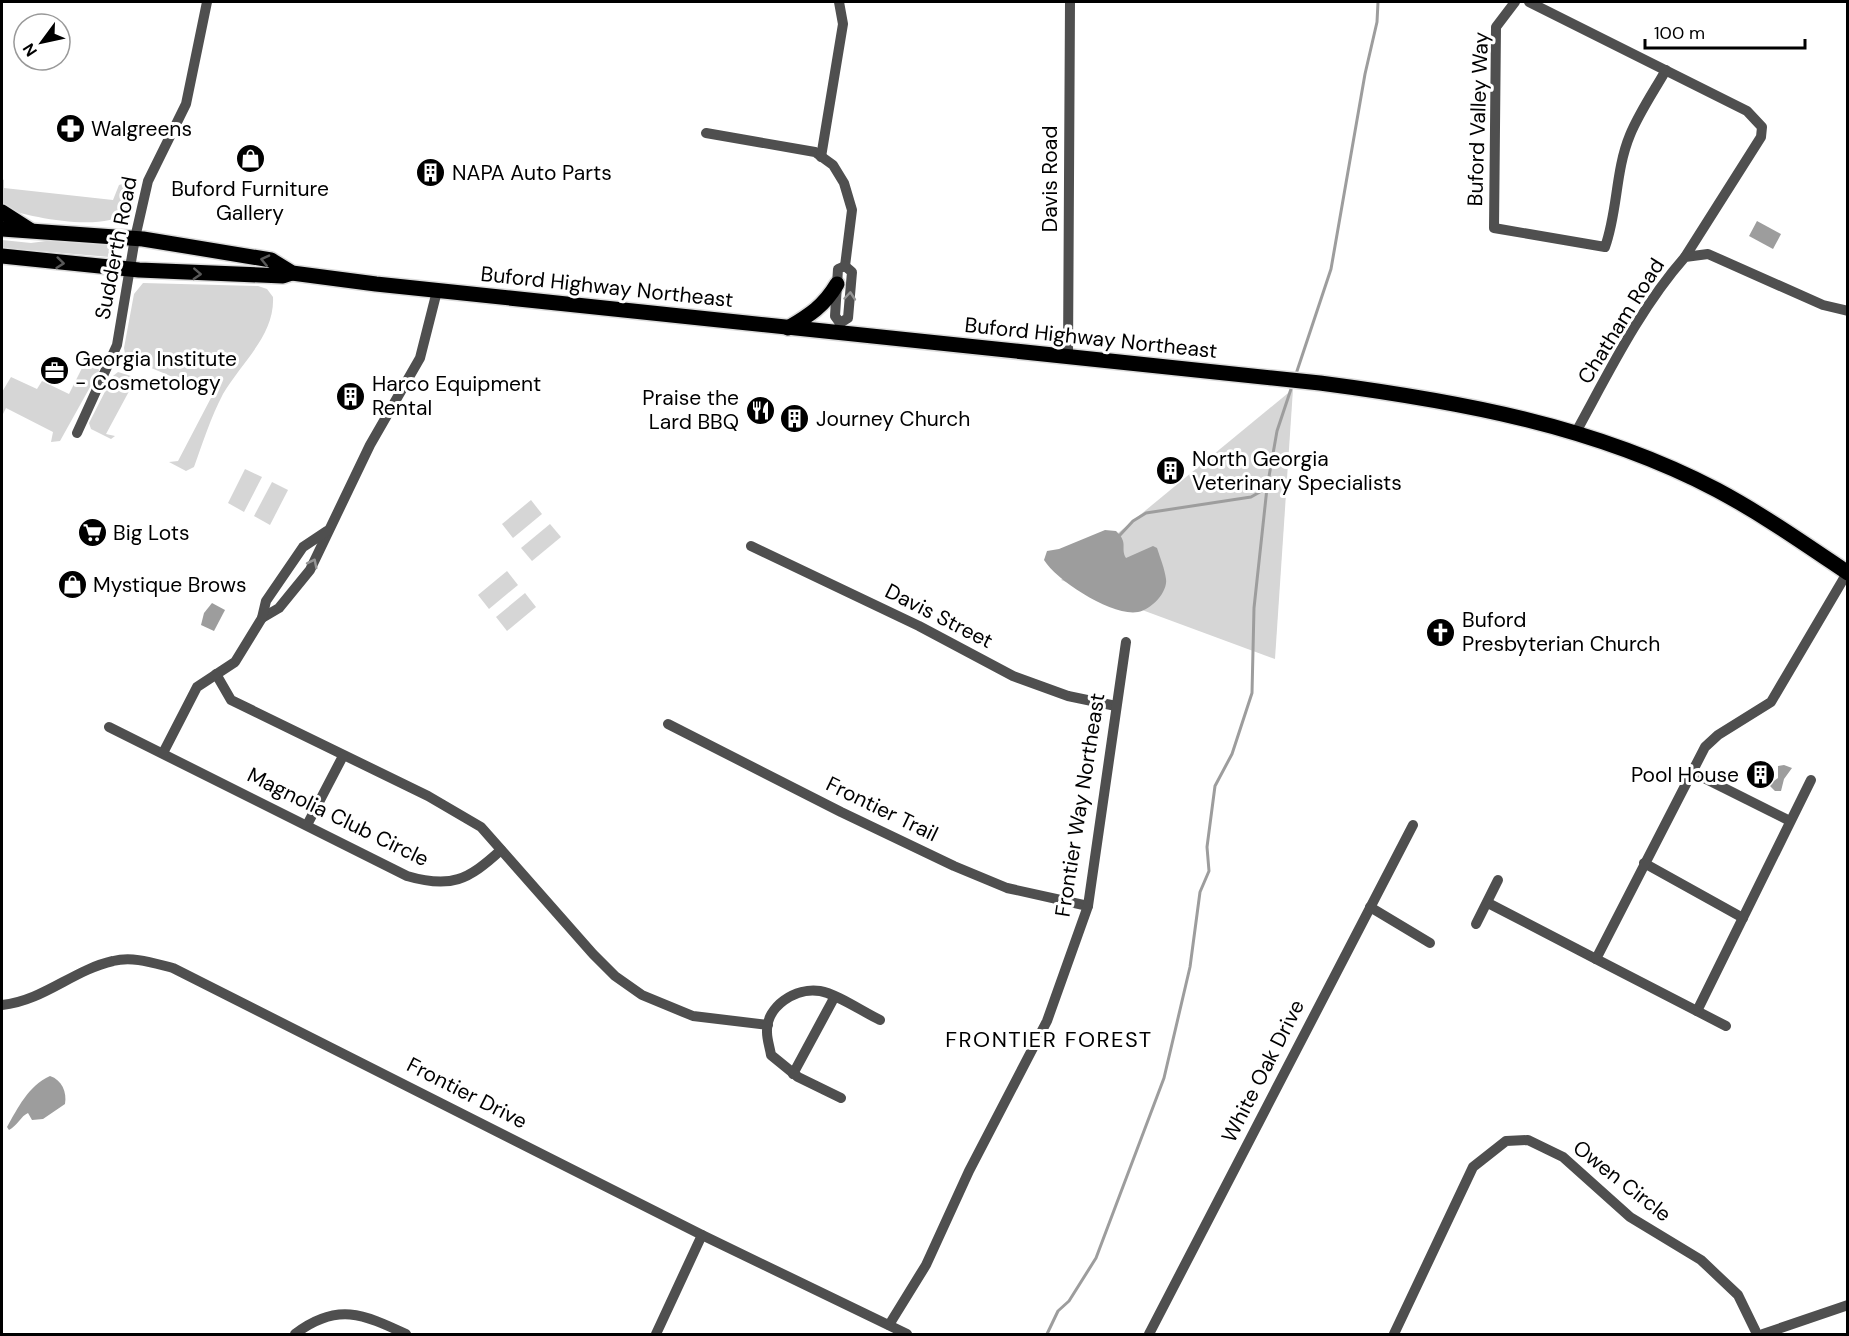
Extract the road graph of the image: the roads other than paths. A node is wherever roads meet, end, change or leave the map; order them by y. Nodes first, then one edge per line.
1 (207, 2) edge
2 (839, 2) edge
3 (1070, 2) edge
4 (1515, 2) edge
5 (1528, 2) edge
6 (1666, 70) junction
7 (706, 133) dead end
8 (821, 157) junction
9 (2, 212) edge
10 (2, 229) edge
11 (33, 232) junction
12 (135, 238) junction
13 (2, 256) edge
14 (1685, 257) junction
15 (845, 266) junction
16 (135, 270) junction
17 (292, 273) junction
18 (837, 284) junction
19 (437, 291) junction
20 (1848, 311) edge
21 (788, 328) junction
22 (839, 328) junction
23 (1068, 357) junction
24 (1576, 432) junction
25 (77, 433) dead end
26 (327, 531) junction
27 (751, 546) dead end
28 (286, 573) junction
29 (1847, 573) edge
30 (299, 583) junction
31 (262, 618) junction
32 (1126, 642) dead end
33 (216, 674) junction
34 (1116, 706) junction
35 (668, 724) dead end
36 (109, 727) dead end
37 (163, 753) junction
38 (343, 756) junction
39 (1692, 772) junction
40 (1811, 780) dead end
41 (1790, 822) junction
42 (307, 825) junction
43 (1413, 825) dead end
44 (501, 850) junction
45 (1644, 863) junction
46 (1498, 880) dead end
47 (1488, 903) junction
48 (1088, 906) junction
49 (1370, 907) junction
50 (1743, 918) junction
51 (1476, 924) dead end
52 (1430, 943) dead end
53 (1596, 959) junction
54 (834, 998) junction
55 (2, 1005) edge
56 (1697, 1011) junction
57 (879, 1020) dead end
58 (768, 1025) junction
59 (1726, 1026) dead end
60 (793, 1074) junction
61 (842, 1098) dead end
62 (702, 1235) junction
63 (1848, 1305) edge
64 (889, 1325) junction
65 (295, 1335) edge
66 (406, 1335) edge
67 (656, 1335) edge
68 (907, 1335) edge
69 (1149, 1335) edge
70 (1394, 1335) edge
71 (1757, 1335) edge
72 (1763, 1335) edge

1 - 12 street, Sudderth Road
2 - 8 street
3 - 23 street, Davis Road
4 - 6 street, Buford Valley Way
5 - 6 street
6 - 14 street
7 - 8 street
8 - 15 street
9 - 11 main road
10 - 11 main road
11 - 12 main road
12 - 16 street, Sudderth Road
17 -> 12 main road
13 -> 16 main road
14 - 20 street, Chatham Road
14 - 24 street, Chatham Road
15 - 18 street
22 -> 15 street
16 -> 17 main road
16 - 25 street, Sudderth Road
17 - 19 main road, Buford Highway Northeast
18 - 21 main road
18 - 22 street
19 - 21 main road, Buford Highway Northeast
19 - 26 street
21 - 22 main road, Buford Highway Northeast
22 - 23 main road, Buford Highway Northeast
23 - 24 main road, Buford Highway Northeast
24 - 29 main road, Buford Highway Northeast
26 - 28 street
30 -> 26 street
27 - 34 street, Davis Street
28 - 30 street
28 - 31 street
29 - 39 street
30 - 31 street
31 - 33 street
32 - 34 street, Frontier Way Northeast
33 - 37 street
33 - 38 street
34 - 48 street, Frontier Way Northeast
35 - 48 street, Frontier Trail
36 - 37 street, Magnolia Club Circle
37 - 42 street, Magnolia Club Circle
38 - 42 street
38 - 44 street
39 - 41 street
39 - 45 street
40 - 41 street
41 - 50 street
42 - 44 street, Magnolia Club Circle
43 - 49 street, White Oak Drive
44 - 58 street
45 - 50 street
45 - 53 street
46 - 47 street
47 - 51 street
47 - 53 street
48 - 64 street, Frontier Way Northeast
49 - 52 street
49 - 69 street, White Oak Drive
50 - 56 street
53 - 56 street
54 - 57 street
54 - 58 street
54 - 60 street
55 - 62 street, Frontier Drive
56 - 59 street
58 - 60 street
60 - 61 street
62 - 64 street, Frontier Drive
62 - 67 street
63 - 72 street
64 - 68 street, Frontier Drive
65 - 66 street
70 - 71 street, Owen Circle

